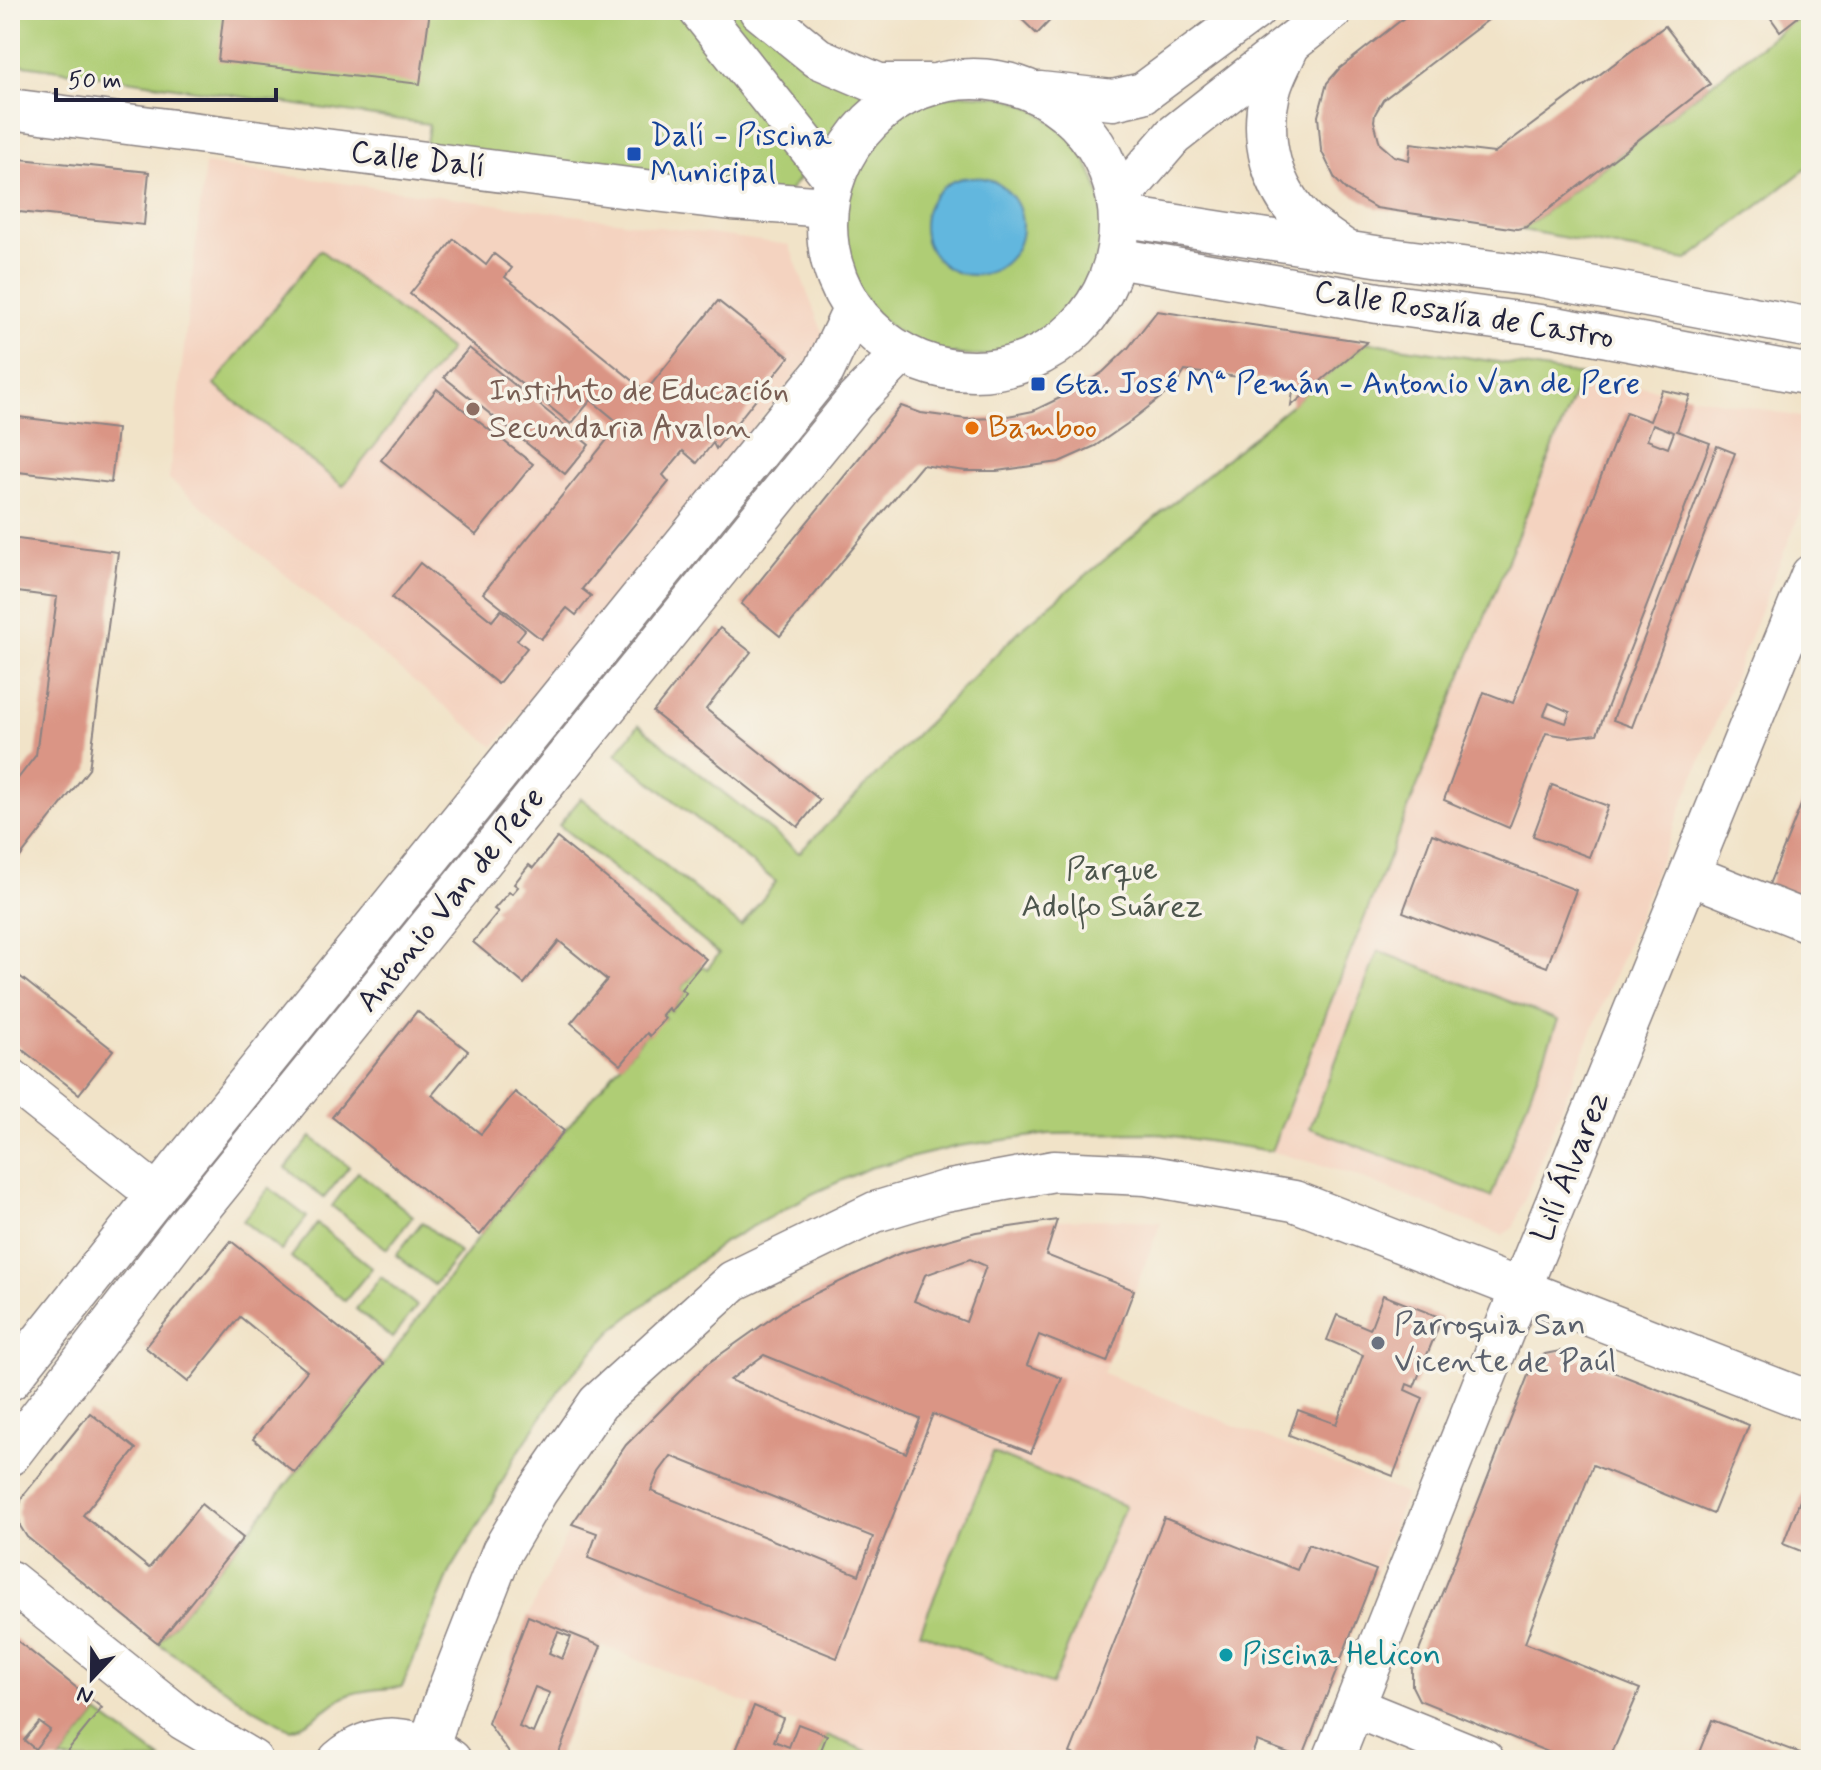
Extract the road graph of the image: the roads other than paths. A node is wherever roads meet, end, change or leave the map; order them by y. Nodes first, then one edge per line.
1 (699, 10) edge
2 (759, 10) edge
3 (1255, 10) edge
4 (1333, 10) edge
5 (1291, 43) junction
6 (932, 84) junction
7 (1033, 91) junction
8 (10, 109) edge
9 (830, 192) junction
10 (1118, 208) junction
11 (1346, 251) junction
12 (1116, 258) junction
13 (853, 310) junction
14 (1811, 328) edge
15 (902, 353) junction
16 (1811, 375) edge
17 (1811, 575) edge
18 (1691, 875) junction
19 (1811, 923) edge
20 (10, 1078) edge
21 (157, 1195) junction
22 (1521, 1288) junction
23 (10, 1380) edge
24 (1811, 1402) edge
25 (10, 1455) edge
26 (10, 1581) edge
27 (1356, 1708) junction
28 (440, 1753) edge
29 (252, 1760) edge
30 (339, 1760) edge
31 (1333, 1760) edge
32 (1484, 1760) edge

1 - 9 street
2 - 6 street
3 - 7 street
4 - 5 street
5 - 10 street
5 - 11 street
6 - 7 street
6 - 9 street
7 - 10 street
8 - 9 street, Calle Dalí
9 - 13 street
10 - 11 street, Calle Rosalía de Castro
10 - 12 street
11 - 14 street, Calle Rosalía de Castro
12 - 15 street
12 - 16 street, Calle Rosalía de Castro
13 - 15 street
13 - 21 street, Antonio Van de Pere
15 - 25 street, Antonio Van de Pere
17 - 18 street, Lilí Álvarez
18 - 19 street
18 - 22 street, Lilí Álvarez
20 - 21 street
21 - 23 street, Antonio Van de Pere
22 - 24 street
22 - 27 street, Lilí Álvarez
22 - 28 street
26 - 29 street
27 - 31 street, Lilí Álvarez
27 - 32 street
28 - 30 street

